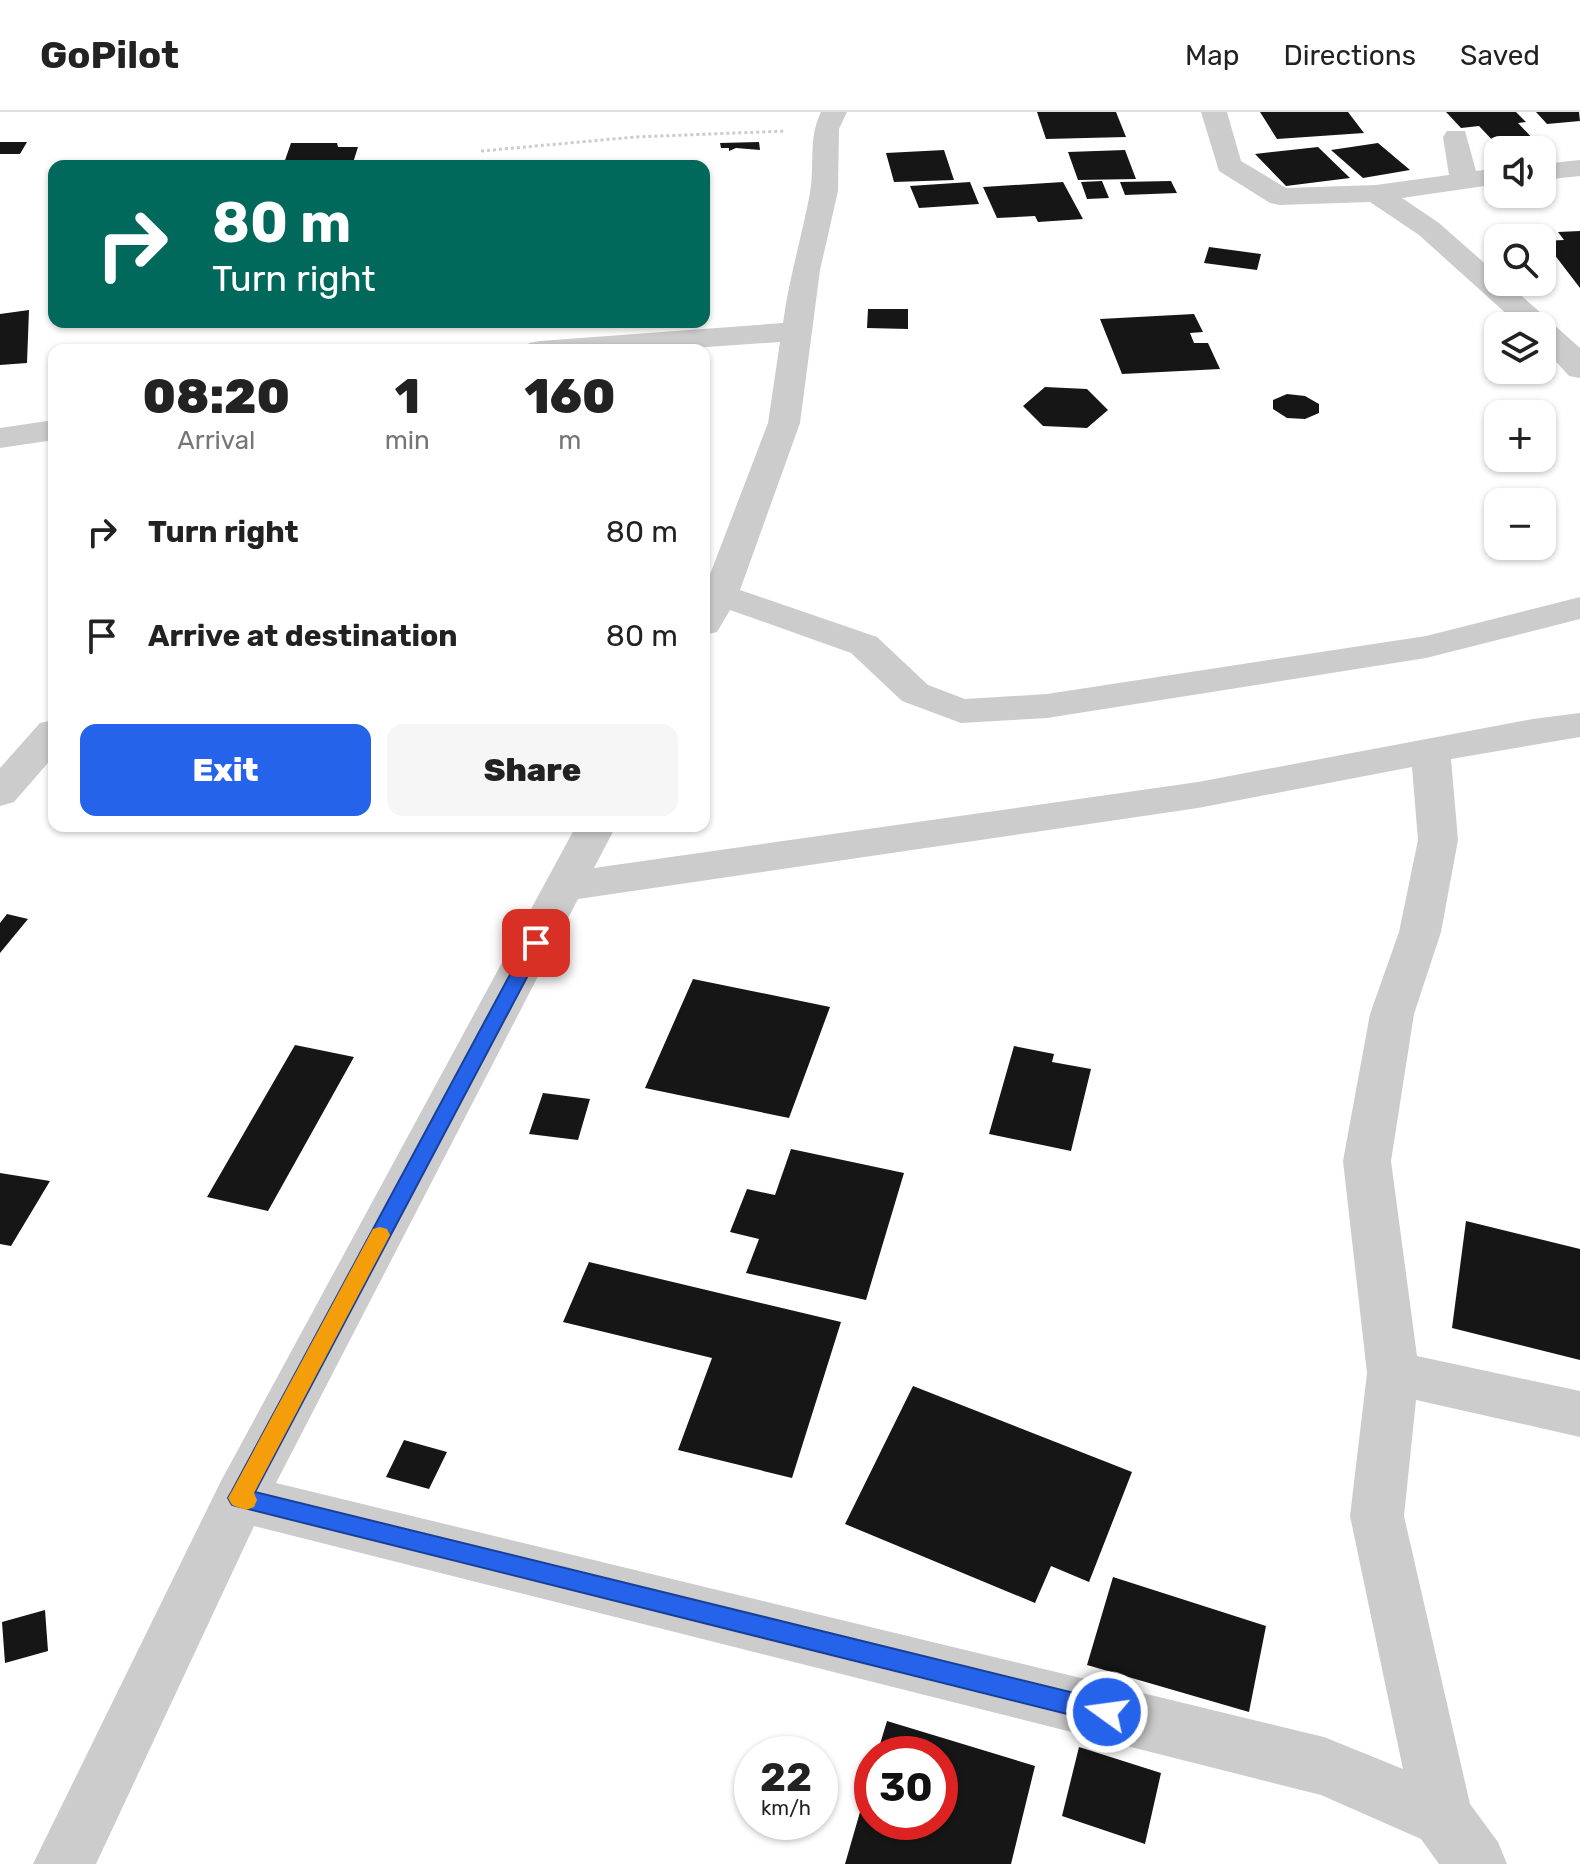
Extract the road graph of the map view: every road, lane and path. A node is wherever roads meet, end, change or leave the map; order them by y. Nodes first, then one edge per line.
1 (1214, 112) edge
2 (830, 120) edge
3 (1456, 137) dead end
4 (481, 151) dead end
5 (1580, 168) edge
6 (1556, 171) edge
7 (1484, 177) edge
8 (1464, 179) junction
9 (1376, 193) junction
10 (1522, 312) edge
11 (798, 331) junction
12 (1556, 342) edge
13 (621, 344) edge
14 (1580, 369) edge
15 (48, 431) edge
16 (0, 438) edge
17 (1580, 608) edge
18 (712, 610) edge
19 (1580, 725) edge
20 (48, 739) edge
21 (1431, 752) junction
22 (0, 793) edge
23 (593, 832) edge
24 (565, 887) junction
25 (1393, 1373) junction
26 (1580, 1414) edge
27 (240, 1498) junction
28 (1443, 1817) junction
29 (64, 1864) edge
30 (1476, 1864) edge

1 - 9 street
2 - 4 path
2 - 11 street
3 - 8 street
5 - 6 street
7 - 8 street
8 - 9 street
9 - 10 street
11 - 13 street
11 - 18 street
12 - 14 street
15 - 16 street
17 - 18 street
19 - 21 street
20 - 22 street
21 - 24 street
21 - 25 street
23 - 24 street
24 - 27 street
25 - 26 street
25 - 28 street
27 - 28 street
27 - 29 street
28 - 30 street

